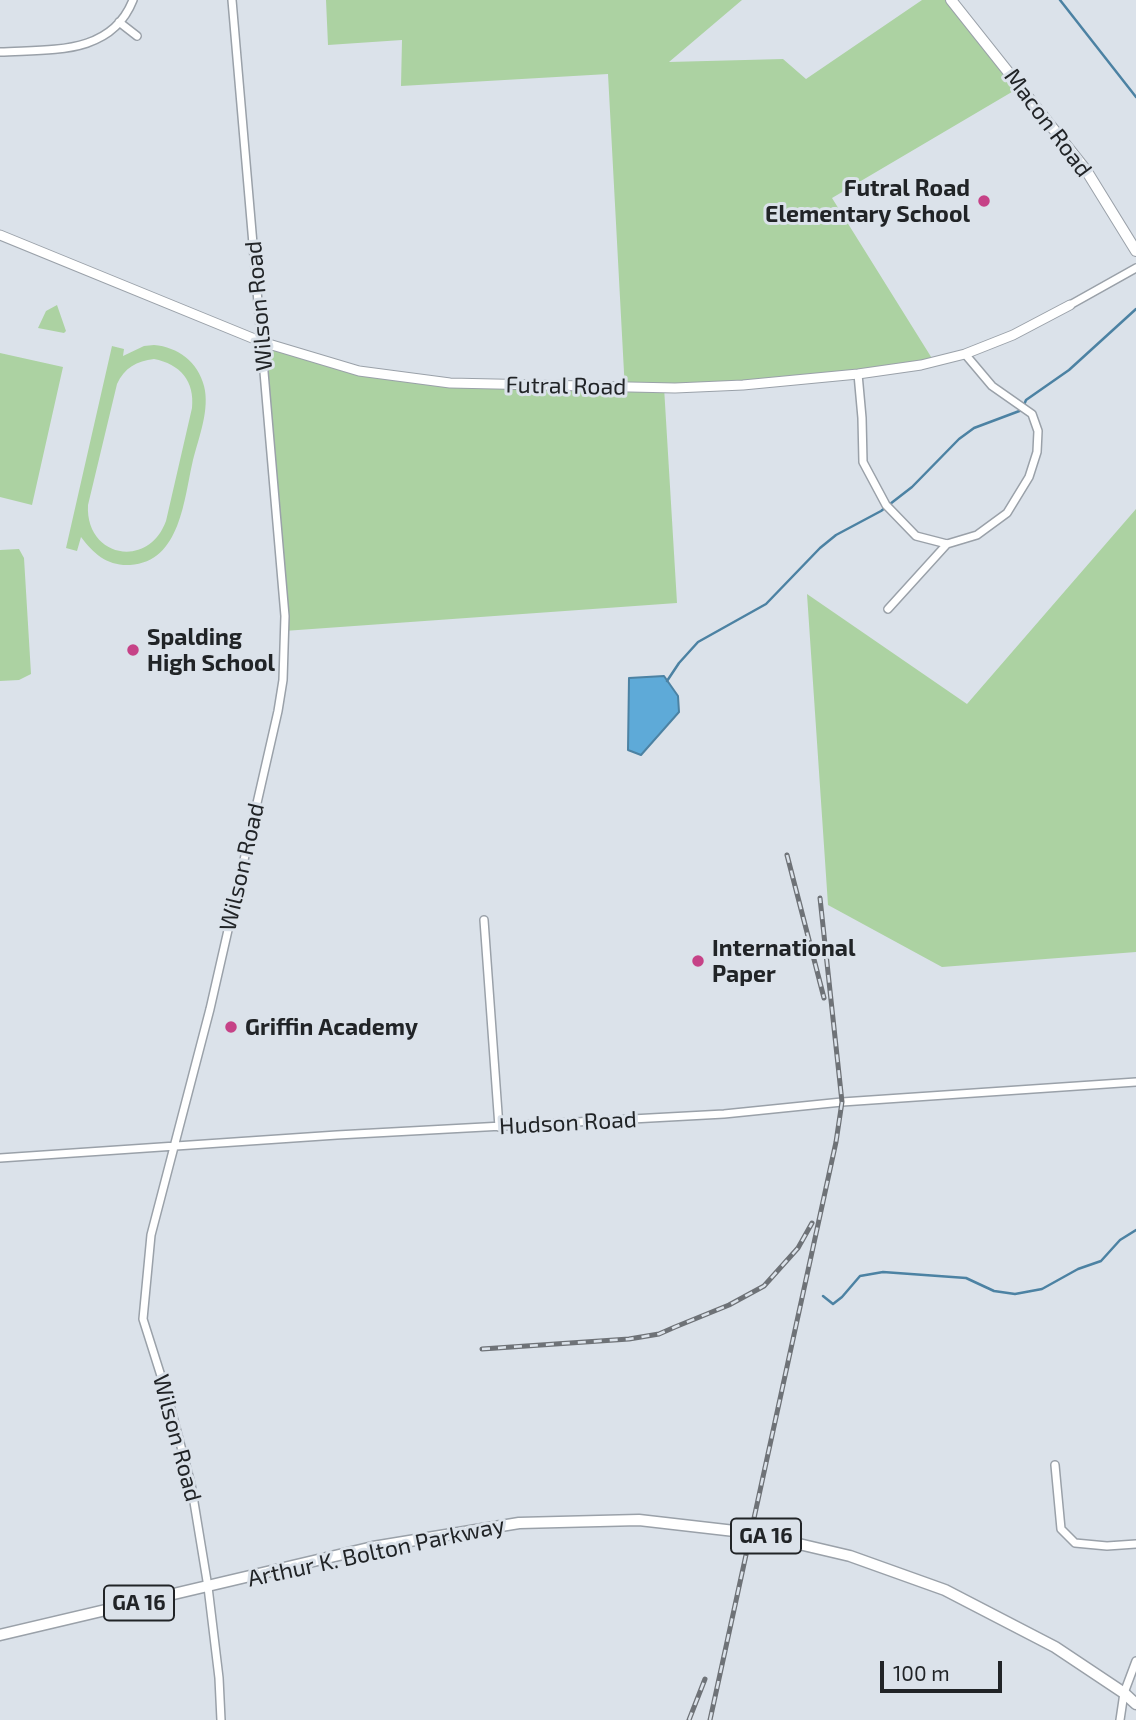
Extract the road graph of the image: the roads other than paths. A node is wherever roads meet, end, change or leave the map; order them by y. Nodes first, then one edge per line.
1 (132, 0) edge
2 (232, 0) edge
3 (951, 0) edge
4 (119, 22) junction
5 (137, 36) dead end
6 (0, 52) edge
7 (0, 235) edge
8 (1136, 251) edge
9 (1136, 268) edge
10 (1070, 305) joint
11 (262, 342) junction
12 (965, 354) junction
13 (858, 374) junction
14 (947, 544) junction
15 (888, 608) dead end
16 (484, 919) dead end
17 (1136, 1082) edge
18 (499, 1127) junction
19 (172, 1147) junction
20 (0, 1158) edge
21 (1055, 1465) dead end
22 (1136, 1544) edge
23 (208, 1587) junction
24 (0, 1635) edge
25 (1136, 1661) edge
26 (1124, 1693) junction
27 (1136, 1704) edge
28 (221, 1720) edge
29 (1120, 1720) edge

1 - 4 street
2 - 11 street, Wilson Road
3 - 8 main road, Macon Road
4 - 5 street
4 - 6 street
7 - 11 street, Futral Road
9 - 10 street, Futral Road
10 - 12 street, Futral Road
11 - 13 street, Futral Road
11 - 19 street, Wilson Road
12 - 13 street, Futral Road
12 - 14 street
13 - 14 street
14 - 15 street
16 - 18 street
17 - 18 street, Hudson Road
18 - 19 street, Hudson Road
19 - 20 street, Hudson Road
19 - 23 street, Wilson Road
21 - 22 street
23 - 24 main road, Arthur K. Bolton Parkway / GA 16
23 - 26 main road, Arthur K. Bolton Parkway / GA 16
23 - 28 street, Wilson Road
25 - 26 street
26 - 27 main road, Arthur K. Bolton Parkway / GA 16
26 - 29 street

